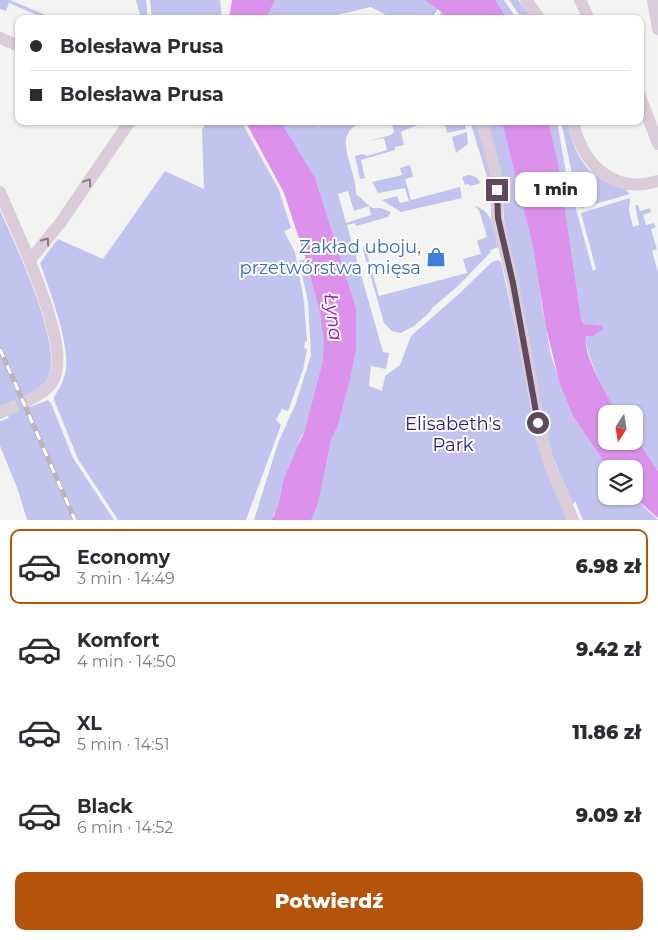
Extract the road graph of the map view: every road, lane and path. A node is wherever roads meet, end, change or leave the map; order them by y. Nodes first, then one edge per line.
1 (526, 0) edge
2 (580, 0) edge
3 (653, 0) edge
4 (537, 15) edge
5 (587, 15) edge
6 (658, 29) edge
7 (0, 38) edge
8 (15, 44) edge
9 (644, 107) edge
10 (127, 125) edge
11 (483, 125) edge
12 (574, 125) edge
13 (658, 144) edge
14 (658, 181) edge
15 (0, 192) edge
16 (30, 260) junction
17 (27, 401) tunnel mouth
18 (573, 520) edge

1 - 4 street
2 - 5 street
3 - 6 street
7 - 8 street
9 - 13 street
16 -> 10 street
11 - 18 street
12 - 14 street
15 - 16 street
16 - 17 street

